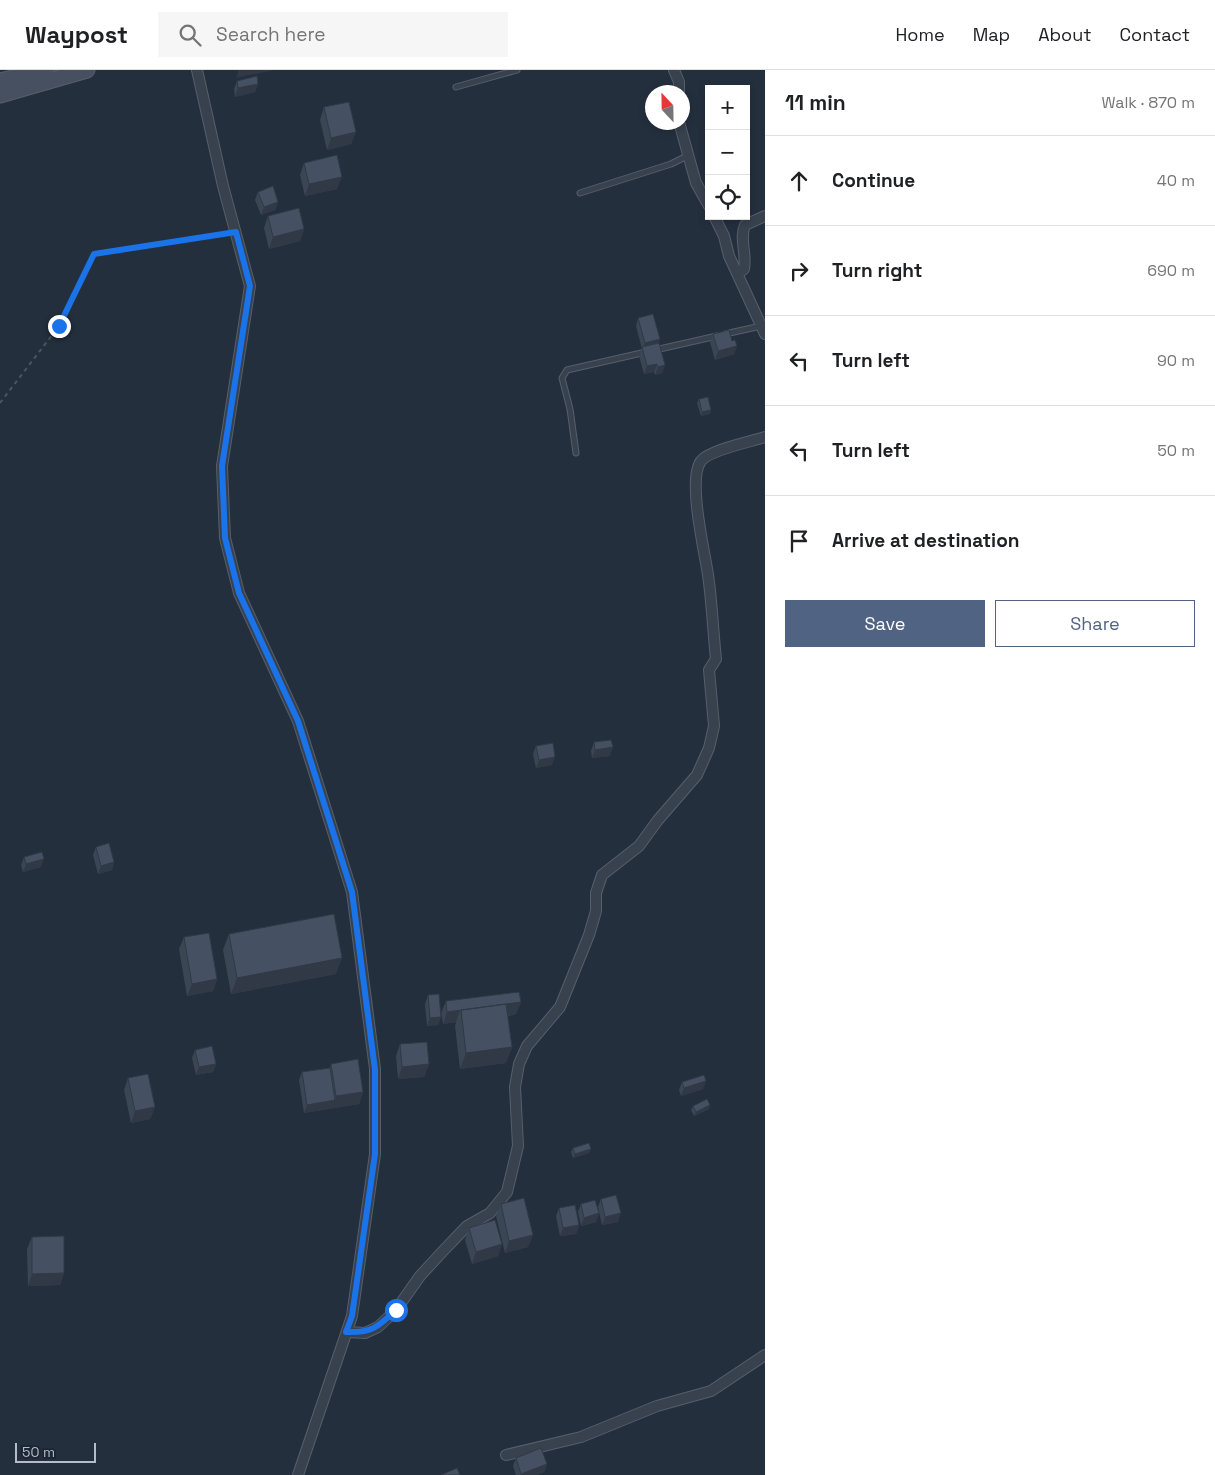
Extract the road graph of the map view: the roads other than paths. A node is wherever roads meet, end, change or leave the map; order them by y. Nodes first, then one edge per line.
1 (46, 70) edge
2 (87, 70) edge
3 (197, 70) edge
4 (517, 70) edge
5 (674, 70) edge
6 (32, 72) edge
7 (0, 82) edge
8 (678, 85) edge
9 (456, 87) dead end
10 (0, 95) edge
11 (681, 130) edge
12 (687, 156) junction
13 (580, 194) dead end
14 (705, 199) edge
15 (765, 216) edge
16 (716, 220) edge
17 (738, 273) junction
18 (763, 330) edge
19 (765, 438) edge
20 (576, 453) dead end
21 (346, 1332) junction
22 (765, 1355) edge
23 (506, 1455) dead end
24 (298, 1475) edge

1 - 6 main road
2 - 10 main road
3 - 21 street
4 - 9 lane
5 - 8 street
6 - 7 main road
11 - 12 street
12 - 13 lane
12 - 14 street
15 - 17 street
16 - 17 street
17 - 18 street
18 - 20 lane
19 - 21 street
21 - 24 street
22 - 23 street

